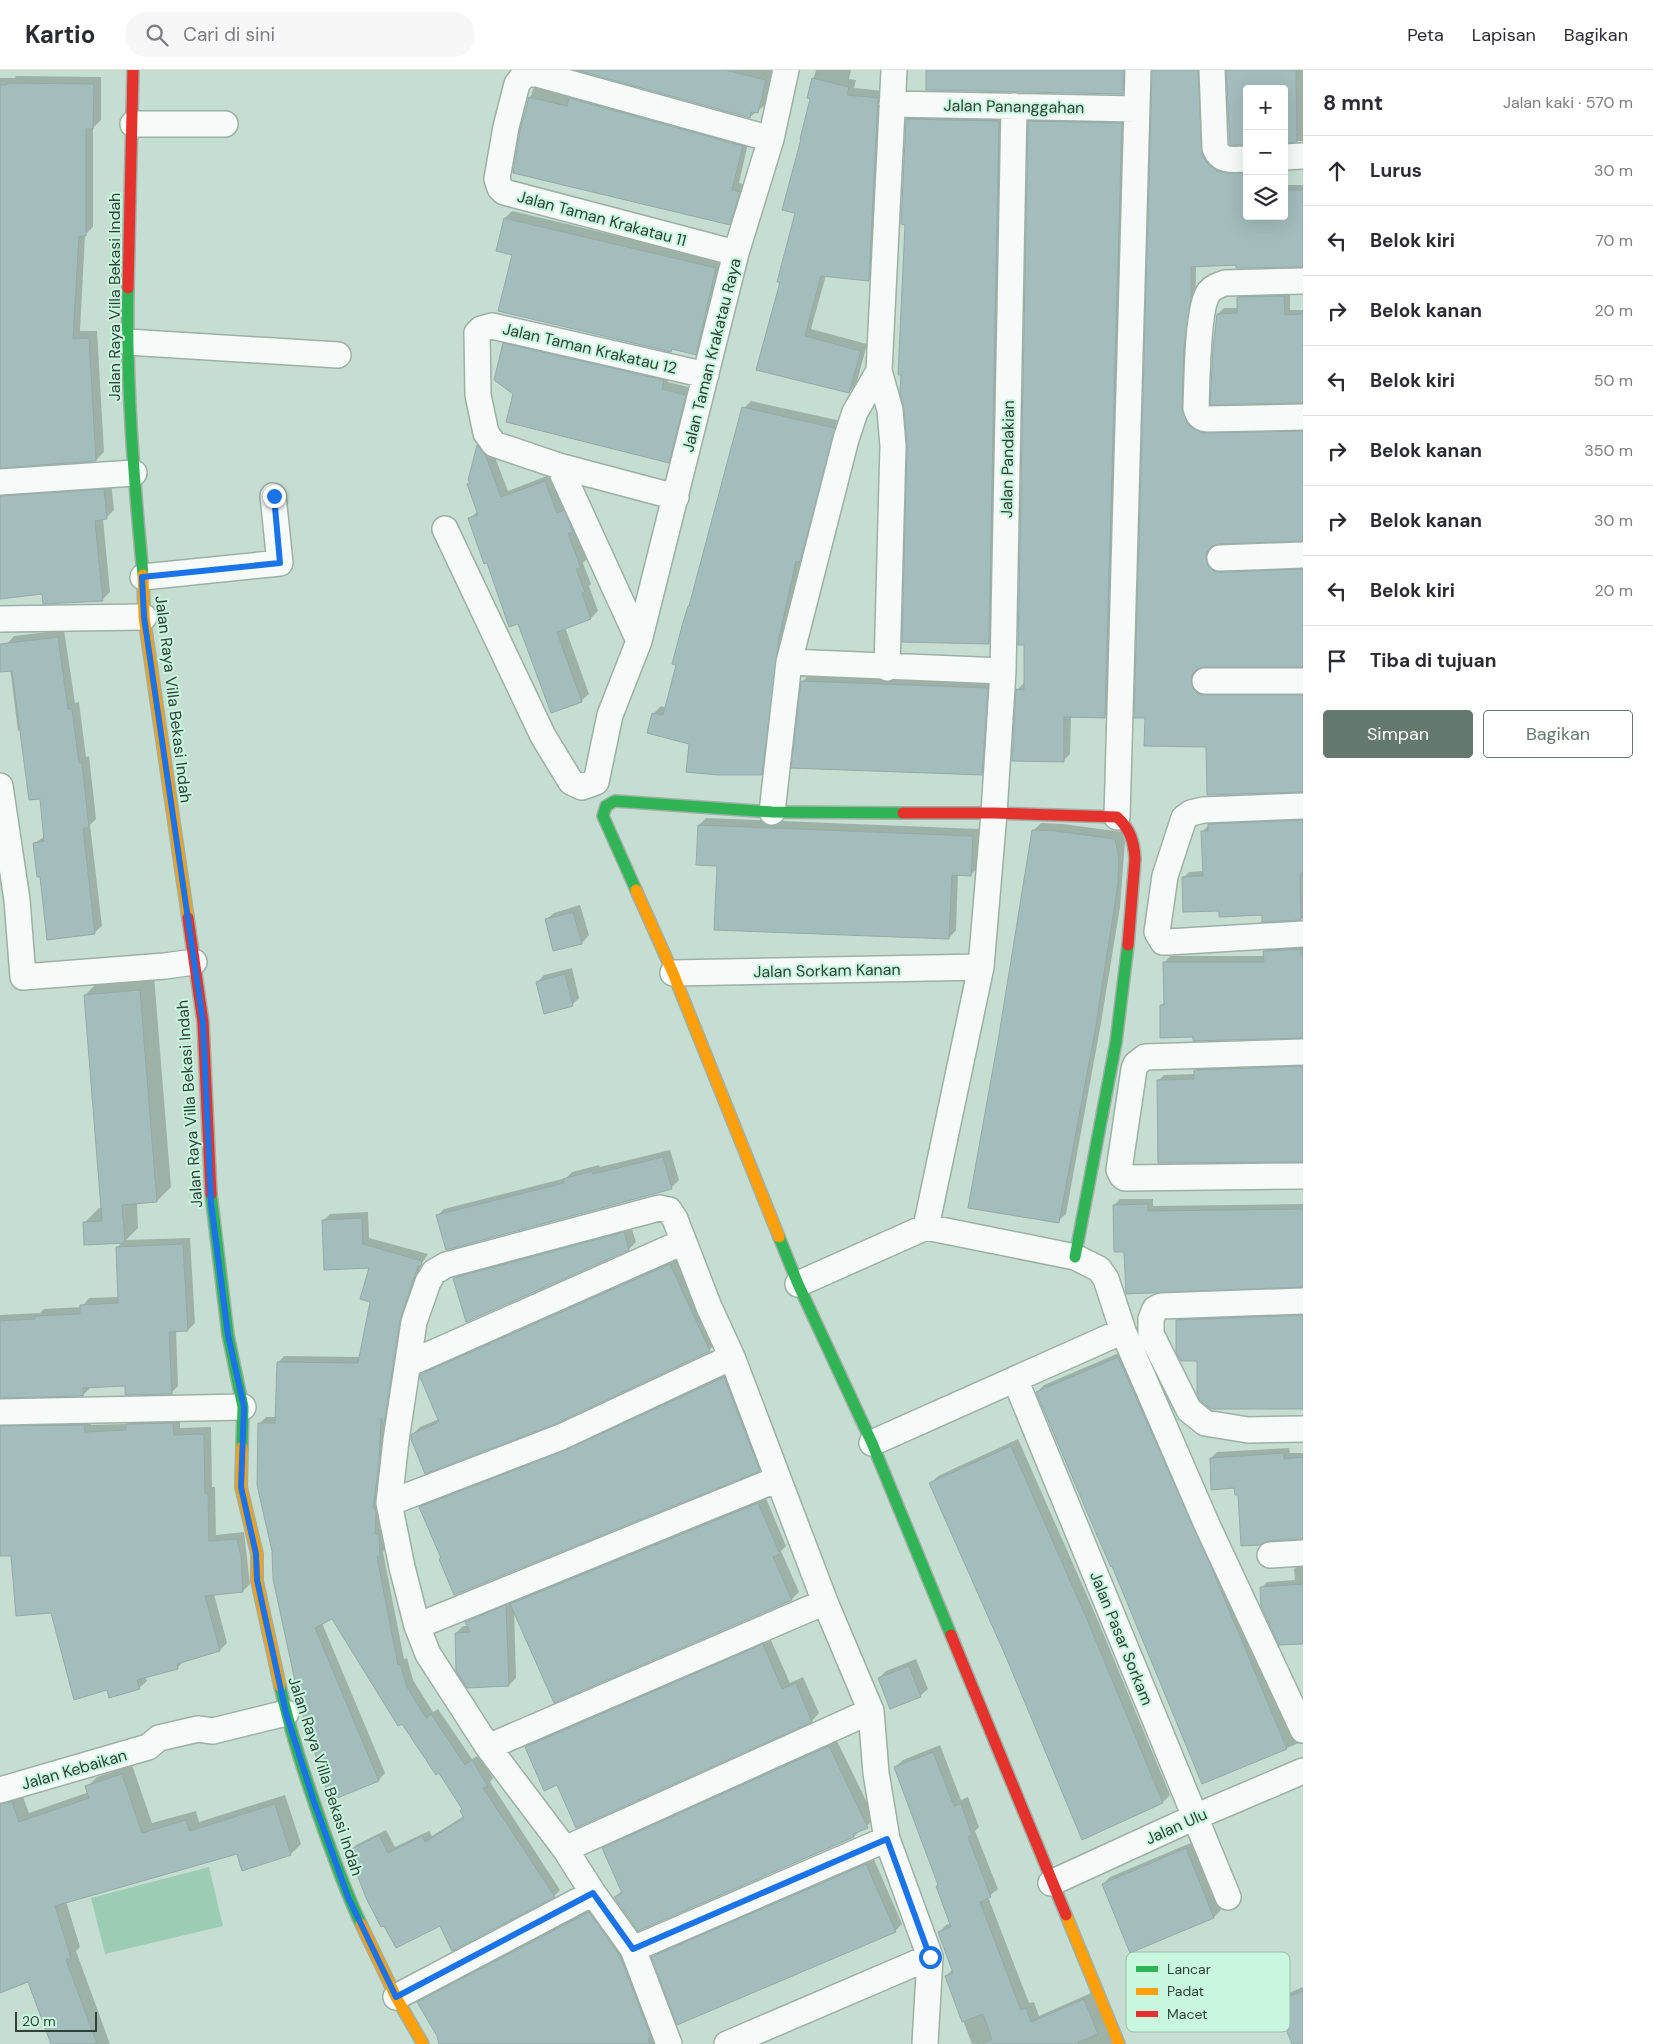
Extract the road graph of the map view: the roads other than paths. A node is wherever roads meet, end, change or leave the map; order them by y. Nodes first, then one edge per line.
1 (133, 70) edge
2 (786, 70) edge
3 (894, 70) edge
4 (1138, 70) edge
5 (1212, 70) edge
6 (892, 104) junction
7 (1014, 106) junction
8 (1136, 109) junction
9 (133, 124) junction
10 (225, 124) dead end
11 (771, 139) junction
12 (1303, 156) edge
13 (1288, 157) edge
14 (1243, 159) edge
15 (736, 253) junction
16 (1303, 281) edge
17 (127, 342) junction
18 (338, 354) dead end
19 (880, 371) junction
20 (706, 375) junction
21 (1303, 417) edge
22 (559, 466) junction
23 (134, 473) junction
24 (0, 482) edge
25 (274, 496) dead end
26 (676, 498) junction
27 (445, 529) dead end
28 (1303, 555) edge
29 (1220, 558) dead end
30 (142, 577) junction
31 (144, 617) junction
32 (0, 619) edge
33 (639, 641) junction
34 (789, 662) junction
35 (887, 668) junction
36 (1003, 671) junction
37 (1205, 681) dead end
38 (1303, 681) edge
39 (0, 786) edge
40 (1303, 806) edge
41 (772, 812) junction
42 (994, 813) junction
43 (1117, 817) junction
44 (8, 900) edge
45 (1303, 934) edge
46 (194, 962) junction
47 (981, 967) junction
48 (673, 973) junction
49 (1303, 1052) edge
50 (1303, 1176) edge
51 (926, 1227) junction
52 (683, 1242) junction
53 (1075, 1257) junction
54 (798, 1284) junction
55 (1303, 1301) edge
56 (1123, 1331) junction
57 (732, 1357) junction
58 (408, 1364) junction
59 (1015, 1379) junction
60 (244, 1407) junction
61 (0, 1412) edge
62 (1303, 1429) edge
63 (872, 1443) junction
64 (778, 1479) junction
65 (389, 1503) junction
66 (1303, 1553) edge
67 (1270, 1555) dead end
68 (825, 1602) junction
69 (417, 1626) junction
70 (871, 1711) junction
71 (286, 1713) junction
72 (1303, 1730) edge
73 (488, 1747) junction
74 (1303, 1771) edge
75 (0, 1790) edge
76 (1195, 1817) junction
77 (887, 1839) junction
78 (565, 1849) junction
79 (1051, 1883) junction
80 (593, 1893) junction
81 (1228, 1897) dead end
82 (633, 1949) junction
83 (930, 1957) junction
84 (396, 1997) junction
85 (423, 2044) edge
86 (669, 2044) edge
87 (727, 2044) edge
88 (925, 2044) edge
89 (1119, 2044) edge

1 - 9 street, Jalan Raya Villa Bekasi Indah
2 - 11 street, Jalan Taman Krakatau Raya
3 - 6 street
4 - 8 street
5 - 14 street
6 - 7 street, Jalan Pananggahan
6 - 19 street
7 - 8 street, Jalan Pananggahan
7 - 36 street, Jalan Pandakian
8 - 43 street
9 - 10 street
9 - 17 street, Jalan Raya Villa Bekasi Indah
11 - 15 street, Jalan Taman Krakatau Raya
11 - 15 street, Jalan Taman Krakatau 11
12 - 13 street
15 - 20 street, Jalan Taman Krakatau Raya
16 - 21 street
17 - 18 street
17 - 23 street, Jalan Raya Villa Bekasi Indah
19 - 34 street
19 - 35 street
20 - 22 street, Jalan Taman Krakatau 12
20 - 26 street, Jalan Taman Krakatau Raya
22 - 26 street
22 - 33 street
23 - 24 street
23 - 30 street, Jalan Raya Villa Bekasi Indah
25 - 30 street
26 - 33 street, Jalan Taman Krakatau Raya
27 - 33 street, Jalan Taman Krakatau Raya
28 - 29 street
30 - 31 street, Jalan Raya Villa Bekasi Indah
31 - 32 street
31 - 46 street, Jalan Raya Villa Bekasi Indah
34 - 35 street
34 - 41 street
35 - 36 street
36 - 42 street, Jalan Pandakian
37 - 38 street
39 - 44 street
40 - 45 street
41 - 42 street
41 - 48 street
42 - 43 street
42 - 47 street, Jalan Pandakian
43 - 53 street
44 - 46 street
46 - 60 street, Jalan Raya Villa Bekasi Indah
47 - 48 street, Jalan Sorkam Kanan
47 - 51 street, Jalan Pandakian
48 - 54 street
49 - 50 street
51 - 53 street
51 - 54 street
52 - 57 street
52 - 58 street
52 - 58 street
53 - 56 street
54 - 63 street
55 - 62 street
56 - 59 street
56 - 72 street
57 - 64 street
57 - 65 street
58 - 65 street
59 - 63 street
59 - 76 street, Jalan Pasar Sorkam
60 - 61 street
60 - 71 street, Jalan Raya Villa Bekasi Indah
63 - 79 street
64 - 68 street
64 - 69 street
65 - 69 street
66 - 67 street
68 - 70 street
68 - 73 street
69 - 73 street
70 - 77 street
70 - 78 street
71 - 75 street, Jalan Kebaikan
71 - 84 street, Jalan Raya Villa Bekasi Indah
73 - 78 street
74 - 76 street, Jalan Ulu
76 - 79 street, Jalan Ulu
76 - 81 street, Jalan Pasar Sorkam
77 - 82 street
77 - 83 street
78 - 80 street
79 - 89 street
80 - 82 street
80 - 84 street
82 - 86 street
83 - 87 street
83 - 88 street
84 - 85 street, Jalan Raya Villa Bekasi Indah

